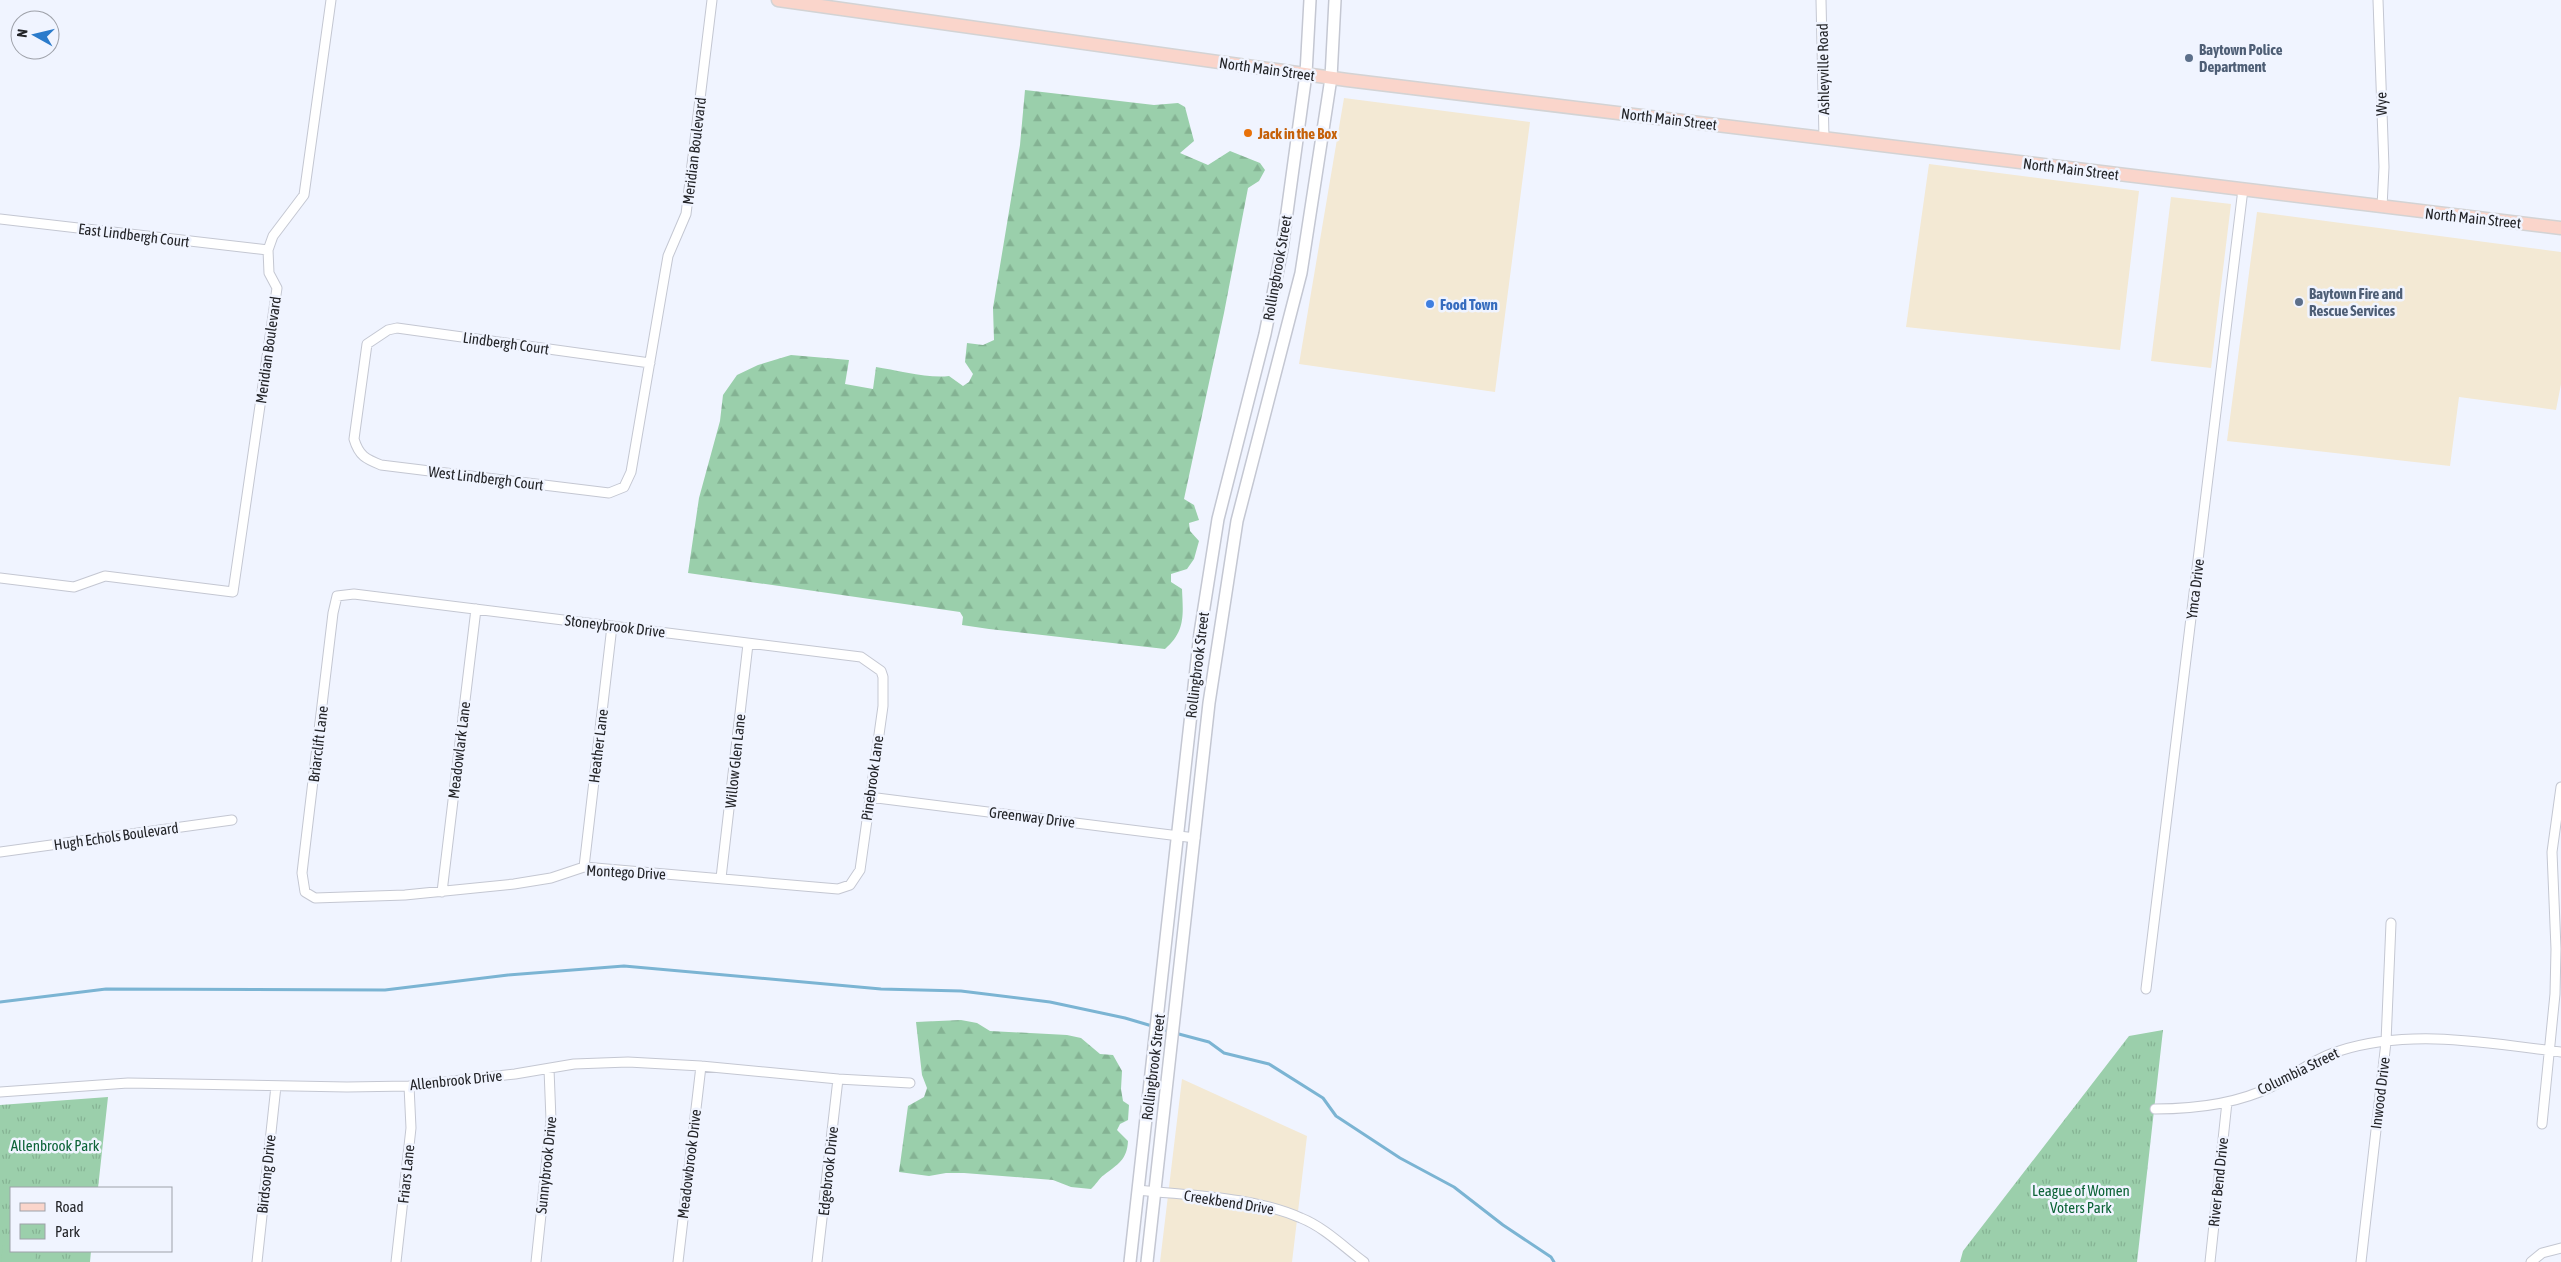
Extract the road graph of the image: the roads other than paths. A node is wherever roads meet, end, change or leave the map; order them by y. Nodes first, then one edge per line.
1 (331, 0) edge
2 (712, 0) edge
3 (778, 0) edge
4 (1310, 0) edge
5 (1335, 0) edge
6 (1821, 0) edge
7 (2378, 0) edge
8 (820, 3) edge
9 (834, 4) edge
10 (1306, 74) junction
11 (1331, 78) junction
12 (1824, 138) junction
13 (2244, 189) junction
14 (2382, 208) junction
15 (0, 219) edge
16 (2561, 228) edge
17 (268, 250) junction
18 (650, 363) junction
19 (364, 458) joint
20 (609, 493) joint
21 (0, 578) edge
22 (337, 596) joint
23 (476, 609) junction
24 (612, 626) junction
25 (748, 644) junction
26 (883, 677) joint
27 (2561, 787) edge
28 (869, 796) junction
29 (232, 820) dead end
30 (1179, 836) junction
31 (1195, 838) junction
32 (0, 852) edge
33 (584, 867) junction
34 (855, 877) joint
35 (722, 878) junction
36 (304, 892) joint
37 (442, 892) junction
38 (2391, 924) dead end
39 (2146, 990) dead end
40 (2386, 1042) junction
41 (2549, 1050) junction
42 (2561, 1052) edge
43 (701, 1066) junction
44 (549, 1069) junction
45 (838, 1079) junction
46 (910, 1083) dead end
47 (276, 1086) junction
48 (409, 1086) junction
49 (0, 1092) edge
50 (2227, 1102) junction
51 (2155, 1108) dead end
52 (2542, 1124) dead end
53 (1138, 1190) junction
54 (1156, 1192) junction
55 (2561, 1248) edge
56 (257, 1262) edge
57 (396, 1262) edge
58 (536, 1262) edge
59 (678, 1262) edge
60 (817, 1262) edge
61 (1130, 1262) edge
62 (1147, 1262) edge
63 (1364, 1262) edge
64 (2210, 1262) edge
65 (2361, 1262) edge
66 (2531, 1262) edge

1 - 17 street
2 - 18 street, Meridian Boulevard
3 - 8 main road, North Main Street
4 - 10 main road, Rollingbrook Street
5 - 11 main road, Rollingbrook Street
6 - 12 street, Ashleyville Road
7 - 14 street, Wye
8 - 9 main road, North Main Street
9 - 10 main road, North Main Street
10 - 11 main road, North Main Street
10 - 30 main road, Rollingbrook Street
11 - 12 main road, North Main Street
11 - 31 main road, Rollingbrook Street
12 - 13 main road, North Main Street
13 - 14 main road, North Main Street
13 - 39 street, Ymca Drive
14 - 16 main road, North Main Street
15 - 17 street, East Lindbergh Court
17 - 21 street, Meridian Boulevard
18 - 19 street, Lindbergh Court
18 - 20 street, Meridian Boulevard
19 - 20 street, West Lindbergh Court
22 - 23 street, Stoneybrook Drive
22 - 36 street, Briarclift Lane
23 - 24 street, Stoneybrook Drive
23 - 37 street, Meadowlark Lane
24 - 25 street, Stoneybrook Drive
24 - 33 street, Heather Lane
25 - 26 street, Stoneybrook Drive
25 - 35 street, Willow Glen Lane
26 - 28 street, Pinebrook Lane
27 - 41 street
28 - 30 street, Greenway Drive
28 - 34 street, Pinebrook Lane
29 - 32 street, Hugh Echols Boulevard
30 - 31 street, Greenway Drive
30 - 53 main road, Rollingbrook Street
31 - 54 main road, Rollingbrook Street
33 - 35 street, Montego Drive
33 - 37 street, Montego Drive
34 - 35 street, Montego Drive
36 - 37 street, Montego Drive
38 - 40 street, Inwood Drive
40 - 41 street, Columbia Street
40 - 50 street, Columbia Street
40 - 65 street, Inwood Drive
41 - 42 street, Columbia Street
41 - 52 street
43 - 44 street, Allenbrook Drive
43 - 45 street, Allenbrook Drive
43 - 59 street, Meadowbrook Drive
44 - 48 street, Allenbrook Drive
44 - 58 street, Sunnybrook Drive
45 - 46 street, Allenbrook Drive
45 - 60 street, Edgebrook Drive
47 - 48 street, Allenbrook Drive
47 - 49 street, Allenbrook Drive
47 - 56 street, Birdsong Drive
48 - 57 street, Friars Lane
50 - 51 street, Columbia Street
50 - 64 street, River Bend Drive
53 - 54 street, Creekbend Drive
53 - 61 main road, Rollingbrook Street
54 - 62 main road, Rollingbrook Street
54 - 63 street, Creekbend Drive
55 - 66 street

